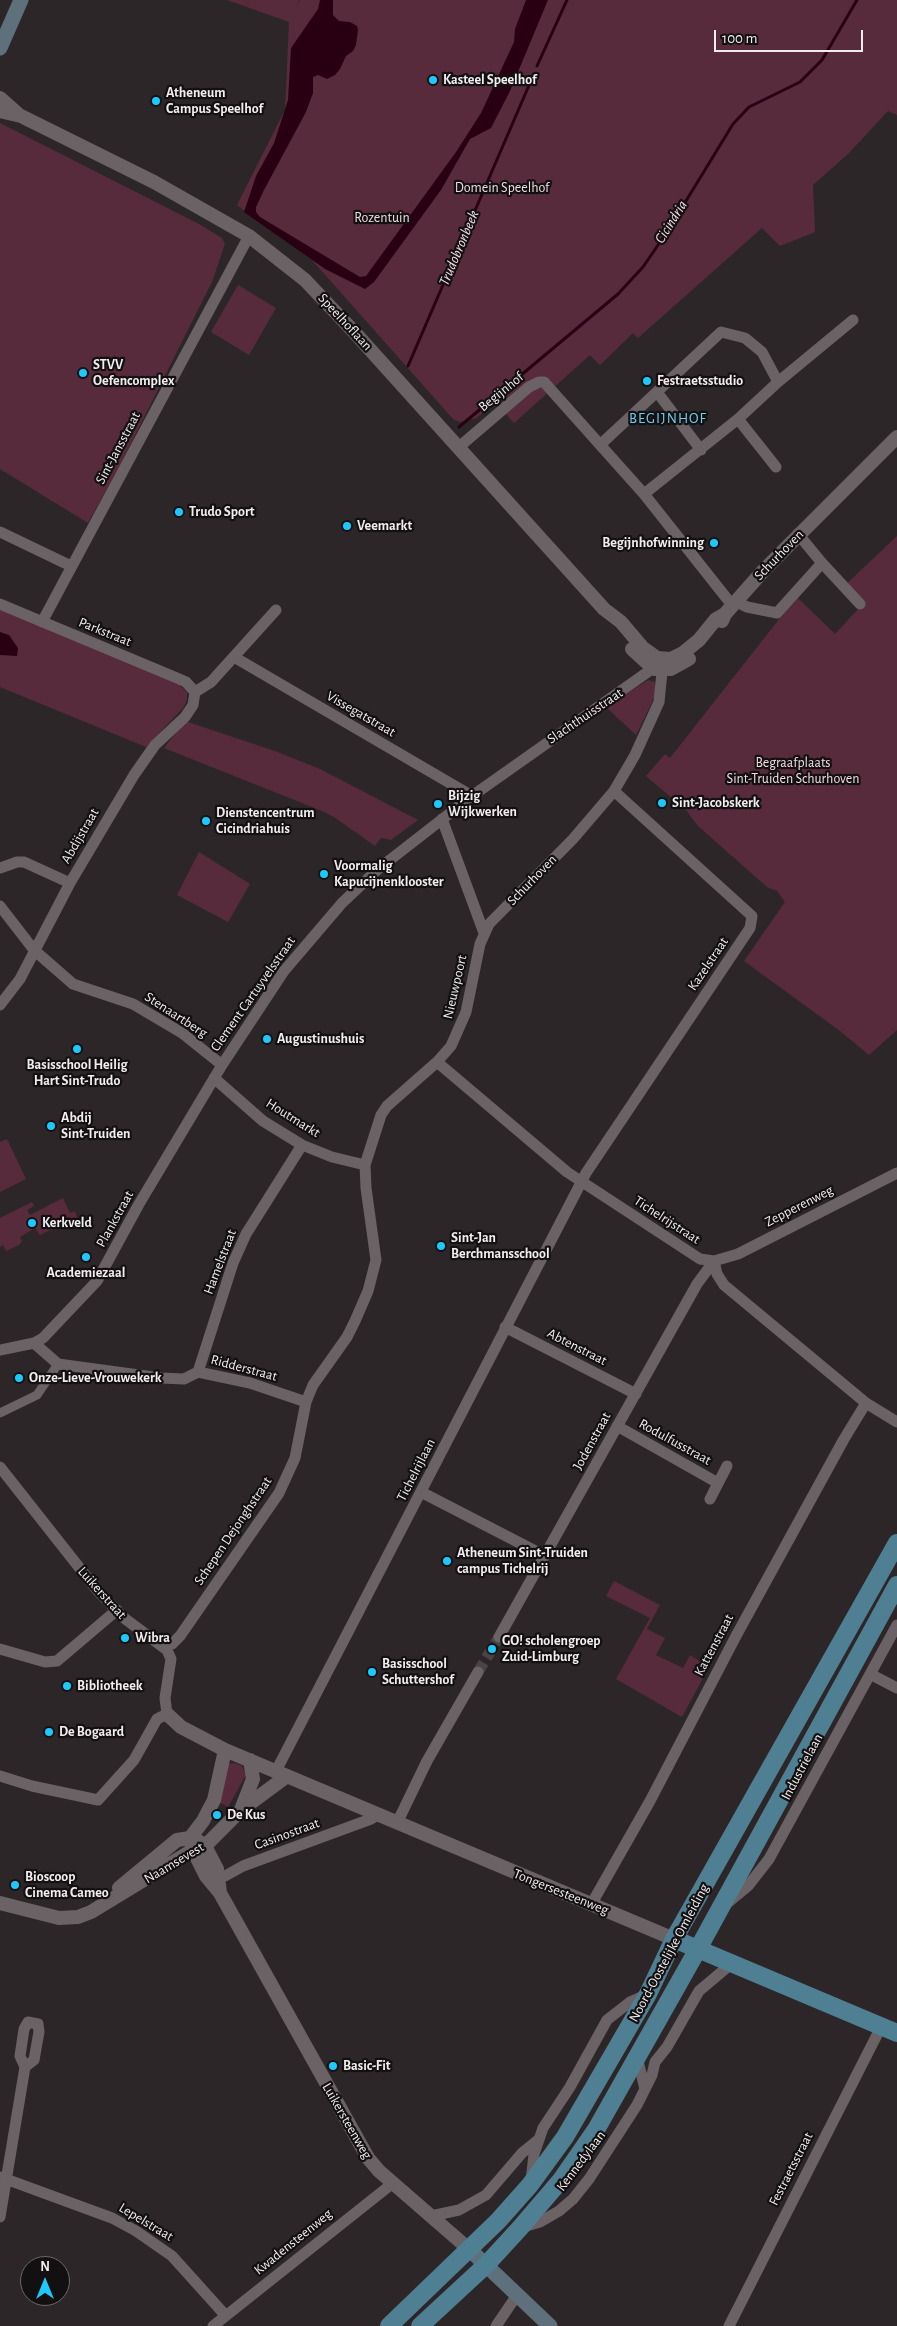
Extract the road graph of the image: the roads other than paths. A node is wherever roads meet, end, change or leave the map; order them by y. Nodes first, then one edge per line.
1 (21, 0) edge
2 (0, 48) edge
3 (0, 98) edge
4 (0, 111) edge
5 (21, 116) junction
6 (249, 236) junction
7 (853, 320) dead end
8 (778, 382) junction
9 (657, 392) junction
10 (738, 419) junction
11 (897, 437) edge
12 (600, 445) junction
13 (459, 447) junction
14 (701, 450) junction
15 (776, 467) dead end
16 (644, 494) junction
17 (0, 532) edge
18 (798, 534) junction
19 (822, 563) junction
20 (71, 566) junction
21 (0, 604) edge
22 (860, 604) dead end
23 (731, 607) junction
24 (276, 610) dead end
25 (42, 622) junction
26 (234, 657) junction
27 (660, 667) junction
28 (195, 692) junction
29 (614, 791) junction
30 (472, 796) junction
31 (442, 819) junction
32 (0, 868) edge
33 (70, 883) junction
34 (0, 906) edge
35 (484, 933) junction
36 (34, 950) junction
37 (0, 1005) edge
38 (437, 1062) junction
39 (222, 1065) junction
40 (214, 1078) junction
41 (302, 1145) junction
42 (365, 1165) junction
43 (897, 1173) edge
44 (582, 1182) junction
45 (714, 1261) junction
46 (505, 1327) junction
47 (34, 1343) junction
48 (0, 1350) edge
49 (58, 1364) junction
50 (198, 1372) junction
51 (636, 1394) junction
52 (306, 1402) junction
53 (866, 1403) junction
54 (0, 1413) edge
55 (897, 1422) edge
56 (618, 1426) junction
57 (727, 1466) dead end
58 (0, 1467) edge
59 (718, 1483) junction
60 (421, 1492) junction
61 (710, 1499) dead end
62 (897, 1543) edge
63 (545, 1556) junction
64 (897, 1585) edge
65 (117, 1610) junction
66 (897, 1625) edge
67 (499, 1637) tunnel mouth
68 (163, 1646) junction
69 (0, 1648) edge
70 (478, 1672) tunnel mouth
71 (870, 1674) junction
72 (897, 1688) edge
73 (167, 1714) junction
74 (225, 1750) junction
75 (250, 1760) junction
76 (282, 1774) junction
77 (0, 1776) edge
78 (241, 1810) junction
79 (378, 1815) junction
80 (397, 1823) junction
81 (224, 1827) junction
82 (196, 1844) junction
83 (214, 1874) junction
84 (0, 1903) edge
85 (592, 1903) junction
86 (718, 1910) junction
87 (674, 1939) junction
88 (698, 1949) junction
89 (732, 1964) junction
90 (648, 1994) junction
91 (889, 2030) edge
92 (637, 2057) junction
93 (25, 2067) dead end
94 (645, 2089) junction
95 (538, 2140) junction
96 (3, 2179) edge
97 (393, 2183) junction
98 (530, 2185) junction
99 (431, 2216) junction
100 (0, 2217) edge
101 (520, 2228) junction
102 (470, 2250) junction
103 (486, 2265) junction
104 (517, 2295) junction
105 (226, 2316) junction
106 (213, 2326) edge
107 (390, 2326) edge
108 (420, 2326) edge
109 (496, 2326) edge
110 (550, 2326) edge
111 (729, 2326) edge

1 - 2 main road
3 - 5 street, Speelhoflaan
4 - 5 street, Speelhoflaan
5 - 6 street, Speelhoflaan
6 - 13 street, Speelhoflaan
6 - 20 street, Sint-Jansstraat
7 - 8 street
8 - 9 street
8 - 10 street
9 - 12 street
9 - 14 street
10 - 14 street
10 - 15 street
11 - 18 street, Schurhoven
12 - 13 street, Begijnhof
12 - 16 street, Begijnhof
13 - 27 street, Speelhoflaan
14 - 16 street
16 - 23 street, Begijnhof
17 - 20 street
18 - 19 street
18 - 23 street, Schurhoven
19 - 22 street
19 - 23 street
20 - 25 street, Sint-Jansstraat
21 - 25 street, Parkstraat
23 - 27 street, Slachthuisstraat
24 - 26 street
25 - 28 street, Parkstraat
26 - 28 street
26 - 30 street, Vissegatstraat
27 - 29 street, Schurhoven
27 - 30 street, Slachthuisstraat
28 - 33 street, Abdijstraat
29 - 35 street, Schurhoven
29 - 44 street, Kazelstraat
30 - 31 street, Slachthuisstraat
31 - 35 street
31 - 39 street, Clement Cartuyvelsstraat
32 - 33 street
33 - 36 street, Abdijstraat
34 - 36 street, Stenaartberg
35 - 38 street, Nieuwpoort
36 - 37 street, Abdijstraat
36 - 39 street, Stenaartberg
38 - 42 street, Nieuwpoort
38 - 44 street, Tichelrijstraat
39 - 40 street, Plankstraat
40 - 41 street, Houtmarkt
40 - 47 street, Plankstraat
41 - 42 street, Houtmarkt
41 - 50 street, Hamelstraat
42 - 52 street, Schepen Dejonghstraat
43 - 45 street, Zepperenweg
44 - 45 street, Tichelrijstraat
44 - 46 street, Tichelrijlaan
45 - 51 street, Jodenstraat
45 - 53 street
46 - 51 street, Abtenstraat
46 - 60 street, Tichelrijlaan
47 - 48 street, Plankstraat
47 - 49 street
49 - 50 street, Ridderstraat
49 - 54 street
50 - 52 street, Ridderstraat
51 - 56 street, Jodenstraat
52 - 68 street, Schepen Dejonghstraat
53 - 55 street
53 - 85 street, Kattenstraat
56 - 59 street, Rodulfusstraat
56 - 63 street, Jodenstraat
57 - 59 street, Rodulfusstraat
58 - 65 street, Luikerstraat
59 - 61 street, Rodulfusstraat
60 - 63 street
60 - 76 street, Tichelrijlaan
62 - 87 main road, Noord-Oostelijke Omleiding
63 - 67 street, Jodenstraat
64 - 86 main road, Noord-Oostelijke Omleiding
65 - 68 street, Luikerstraat
65 - 69 street
66 - 71 street, Industrielaan
68 - 73 street
70 - 80 street
71 - 72 street
71 - 86 street, Industrielaan
73 - 74 street
73 - 77 street
74 - 75 street, Tongersesteenweg
74 - 82 street, Naamsevest
75 - 76 street, Tongersesteenweg
75 - 78 street
76 - 78 street, Naamsevest
76 - 79 street, Tongersesteenweg
78 - 81 street, Naamsevest
79 - 80 street, Tongersesteenweg
79 - 83 street, Casinostraat
80 - 85 street, Tongersesteenweg
81 - 82 street, Naamsevest
81 - 83 street
82 - 83 street, Luikersteenweg
82 - 84 street, Naamsevest
83 - 97 street, Luikersteenweg
85 - 87 street, Tongersesteenweg
86 - 88 main road, Noord-Oostelijke Omleiding
87 - 88 main road, Tongersesteenweg
87 - 90 main road, Noord-Oostelijke Omleiding
88 - 89 main road, Tongersesteenweg
88 - 92 main road, Noord-Oostelijke Omleiding
89 - 91 main road, Tongersesteenweg
89 - 94 street, Kennedylaan
90 - 95 street
90 - 98 main road, Noord-Oostelijke Omleiding
91 - 111 street, Festraetsstraat
92 - 94 street
92 - 101 main road, Noord-Oostelijke Omleiding
93 - 96 street
94 - 101 street, Kennedylaan
95 - 98 street
95 - 99 street
96 - 100 street
96 - 105 street, Lepelstraat
97 - 99 street, Luikersteenweg
97 - 105 street, Kwadensteenweg
98 - 102 main road, Noord-Oostelijke Omleiding
99 - 102 street, Luikersteenweg
101 - 103 main road, Noord-Oostelijke Omleiding
102 - 103 main road, Luikersteenweg
102 - 107 main road, Noord-Oostelijke Omleiding
103 - 104 main road, Luikersteenweg
103 - 108 main road, Noord-Oostelijke Omleiding
104 - 109 street
104 - 110 main road, Luikersteenweg
105 - 106 street, Kwadensteenweg

